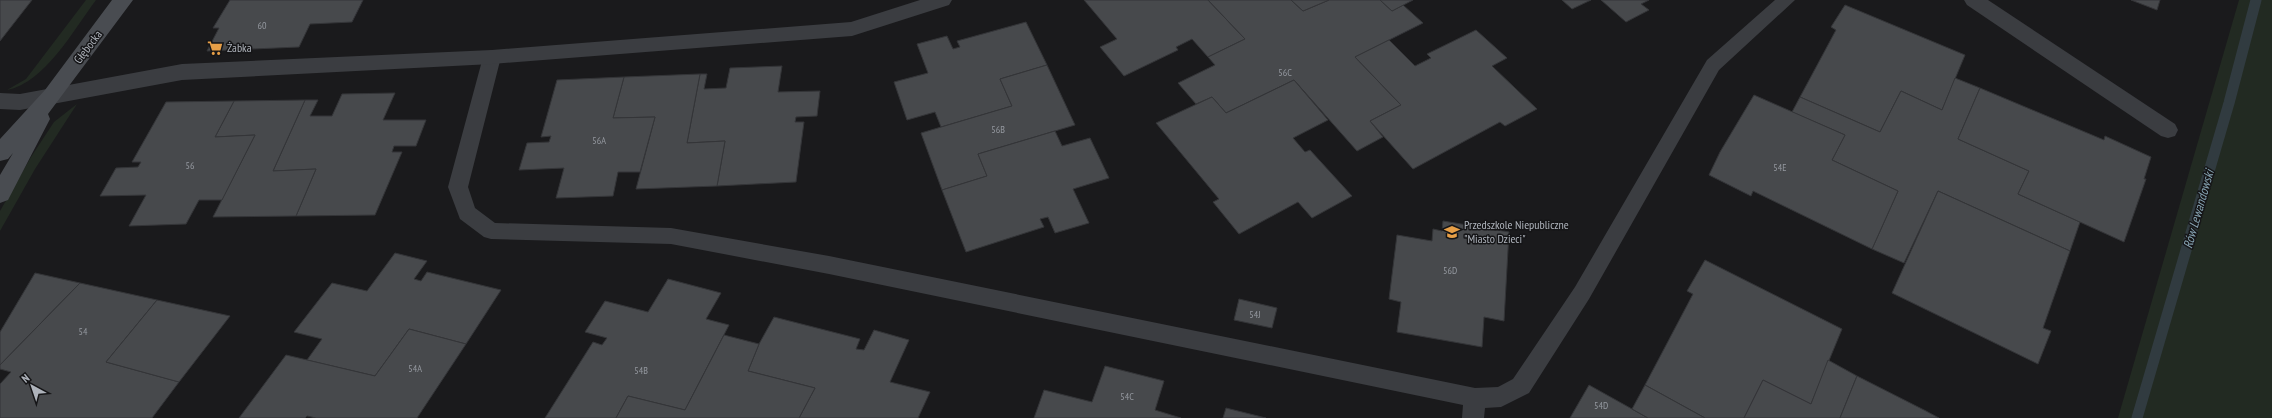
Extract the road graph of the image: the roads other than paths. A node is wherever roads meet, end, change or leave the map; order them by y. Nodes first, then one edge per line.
1 (123, 0) edge
2 (942, 0) edge
3 (1786, 0) edge
4 (1974, 0) edge
5 (492, 57) junction
6 (52, 95) junction
7 (0, 101) edge
8 (2168, 130) dead end
9 (0, 153) edge
10 (0, 194) edge
11 (1475, 398) junction
12 (1473, 418) edge

1 - 6 street, Głębocka
2 - 5 street
3 - 11 lane
4 - 8 street
5 - 6 street
5 - 11 lane
6 - 7 street
6 - 9 street, Głębocka
6 - 10 street, Głębocka
11 - 12 lane

